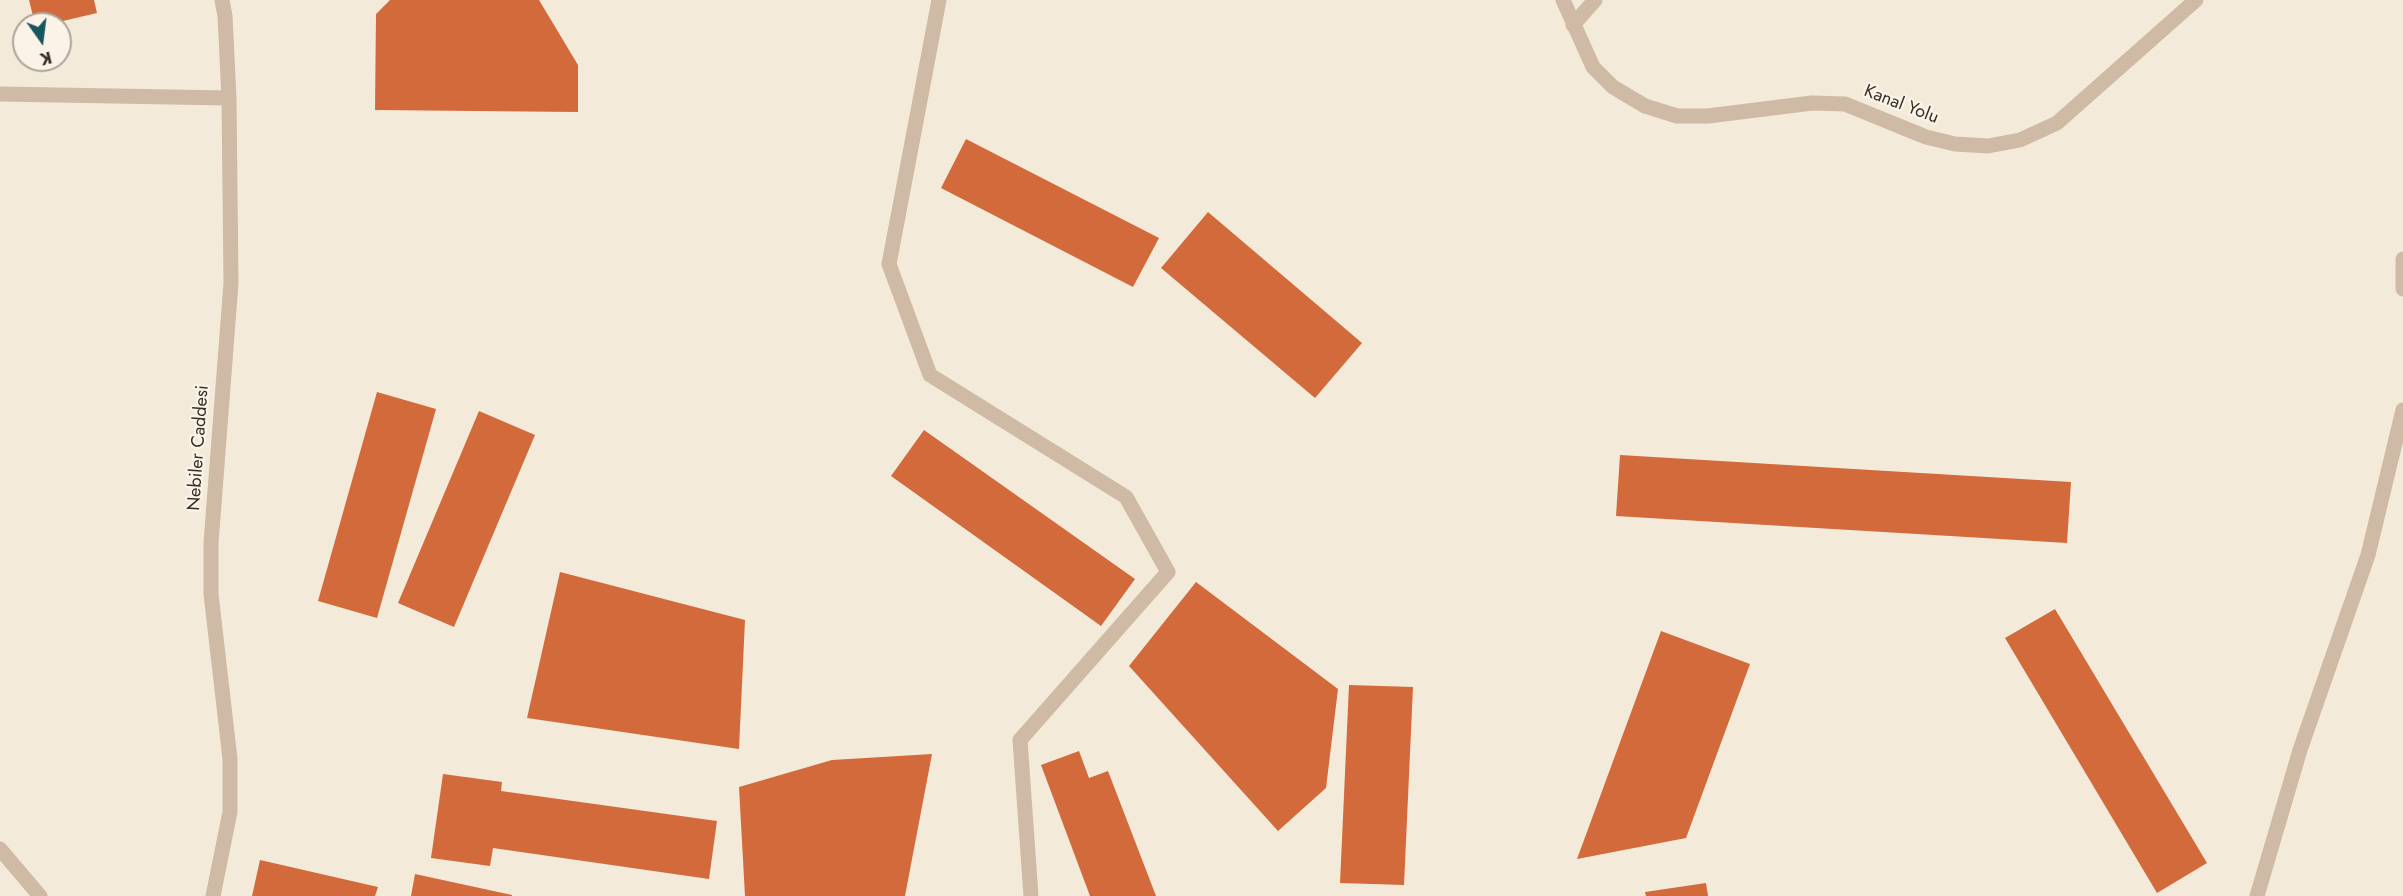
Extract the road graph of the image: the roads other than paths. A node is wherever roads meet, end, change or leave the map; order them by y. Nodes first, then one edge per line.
1 (222, 0) edge
2 (939, 0) edge
3 (1563, 0) edge
4 (1595, 0) edge
5 (2196, 0) edge
6 (1573, 25) junction
7 (0, 94) edge
8 (229, 98) junction
9 (2403, 259) edge
10 (2403, 289) edge
11 (2403, 410) edge
12 (0, 849) edge
13 (40, 896) edge
14 (213, 896) edge
15 (1031, 896) edge
16 (2257, 896) edge

1 - 8 street, Nebiler Caddesi
2 - 15 street
3 - 6 street, Kanal Yolu
4 - 6 street
5 - 6 street, Kanal Yolu
7 - 8 street
8 - 14 street, Nebiler Caddesi
9 - 10 street
11 - 16 street
12 - 13 street

